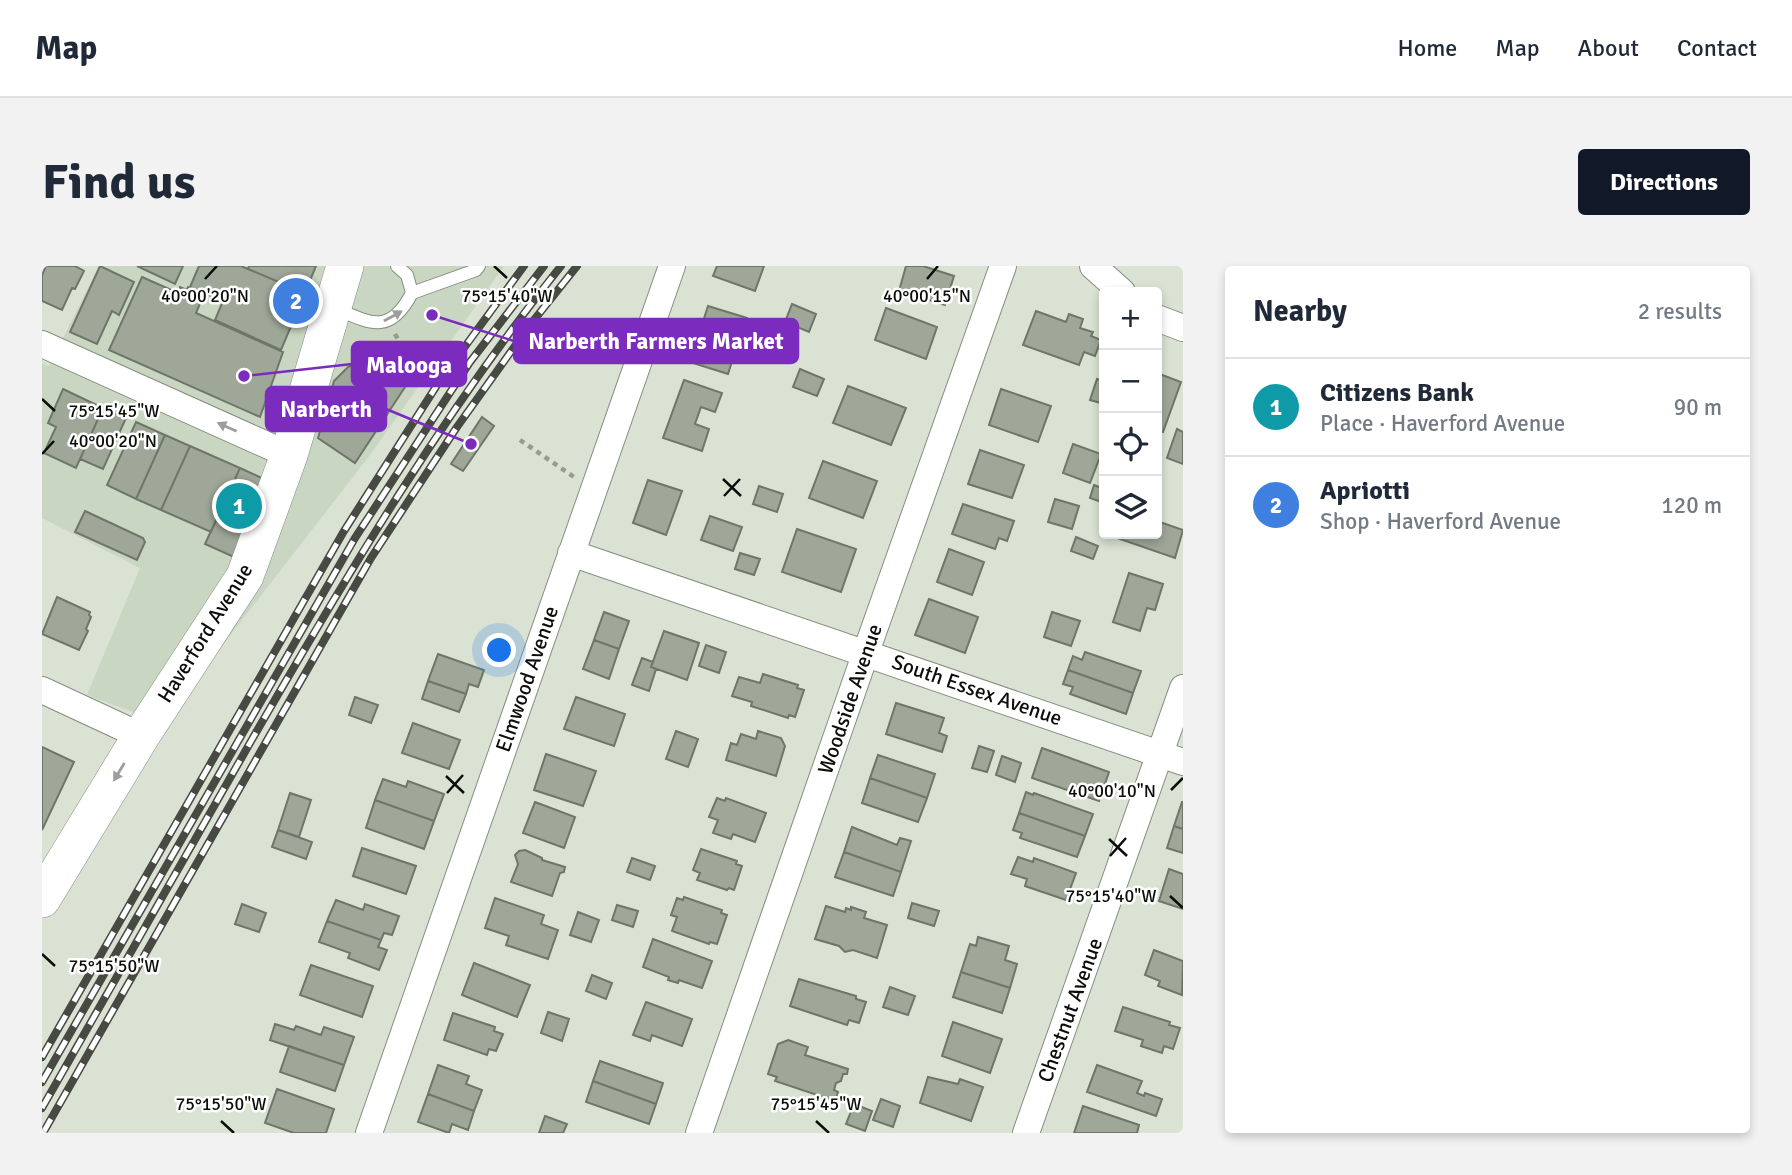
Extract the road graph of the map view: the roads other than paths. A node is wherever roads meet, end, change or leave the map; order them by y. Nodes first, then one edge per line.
1 (345, 266) edge
2 (397, 266) edge
3 (479, 266) edge
4 (672, 266) edge
5 (1003, 266) edge
6 (1093, 266) edge
7 (1116, 287) edge
8 (412, 293) junction
9 (334, 308) junction
10 (1162, 320) edge
11 (1183, 328) edge
12 (42, 344) edge
13 (289, 455) junction
14 (571, 553) junction
15 (866, 652) junction
16 (1183, 688) edge
17 (42, 690) edge
18 (141, 736) junction
19 (1172, 758) edge
20 (42, 898) edge
21 (369, 1133) edge
22 (699, 1133) edge
23 (1026, 1133) edge

1 - 9 street, Haverford Avenue
2 - 8 lane
3 - 8 lane
4 - 14 street, Elmwood Avenue
5 - 15 street, Woodside Avenue
6 - 7 street
9 -> 8 lane
9 - 13 street, Haverford Avenue
10 - 11 street
13 -> 12 street
13 - 18 street, Haverford Avenue
14 - 15 street, South Essex Avenue
14 - 21 street, Elmwood Avenue
15 - 19 street, South Essex Avenue
15 - 22 street, Woodside Avenue
16 - 19 street, Chestnut Avenue
17 - 18 street
18 -> 20 street, Haverford Avenue
19 - 23 street, Chestnut Avenue

